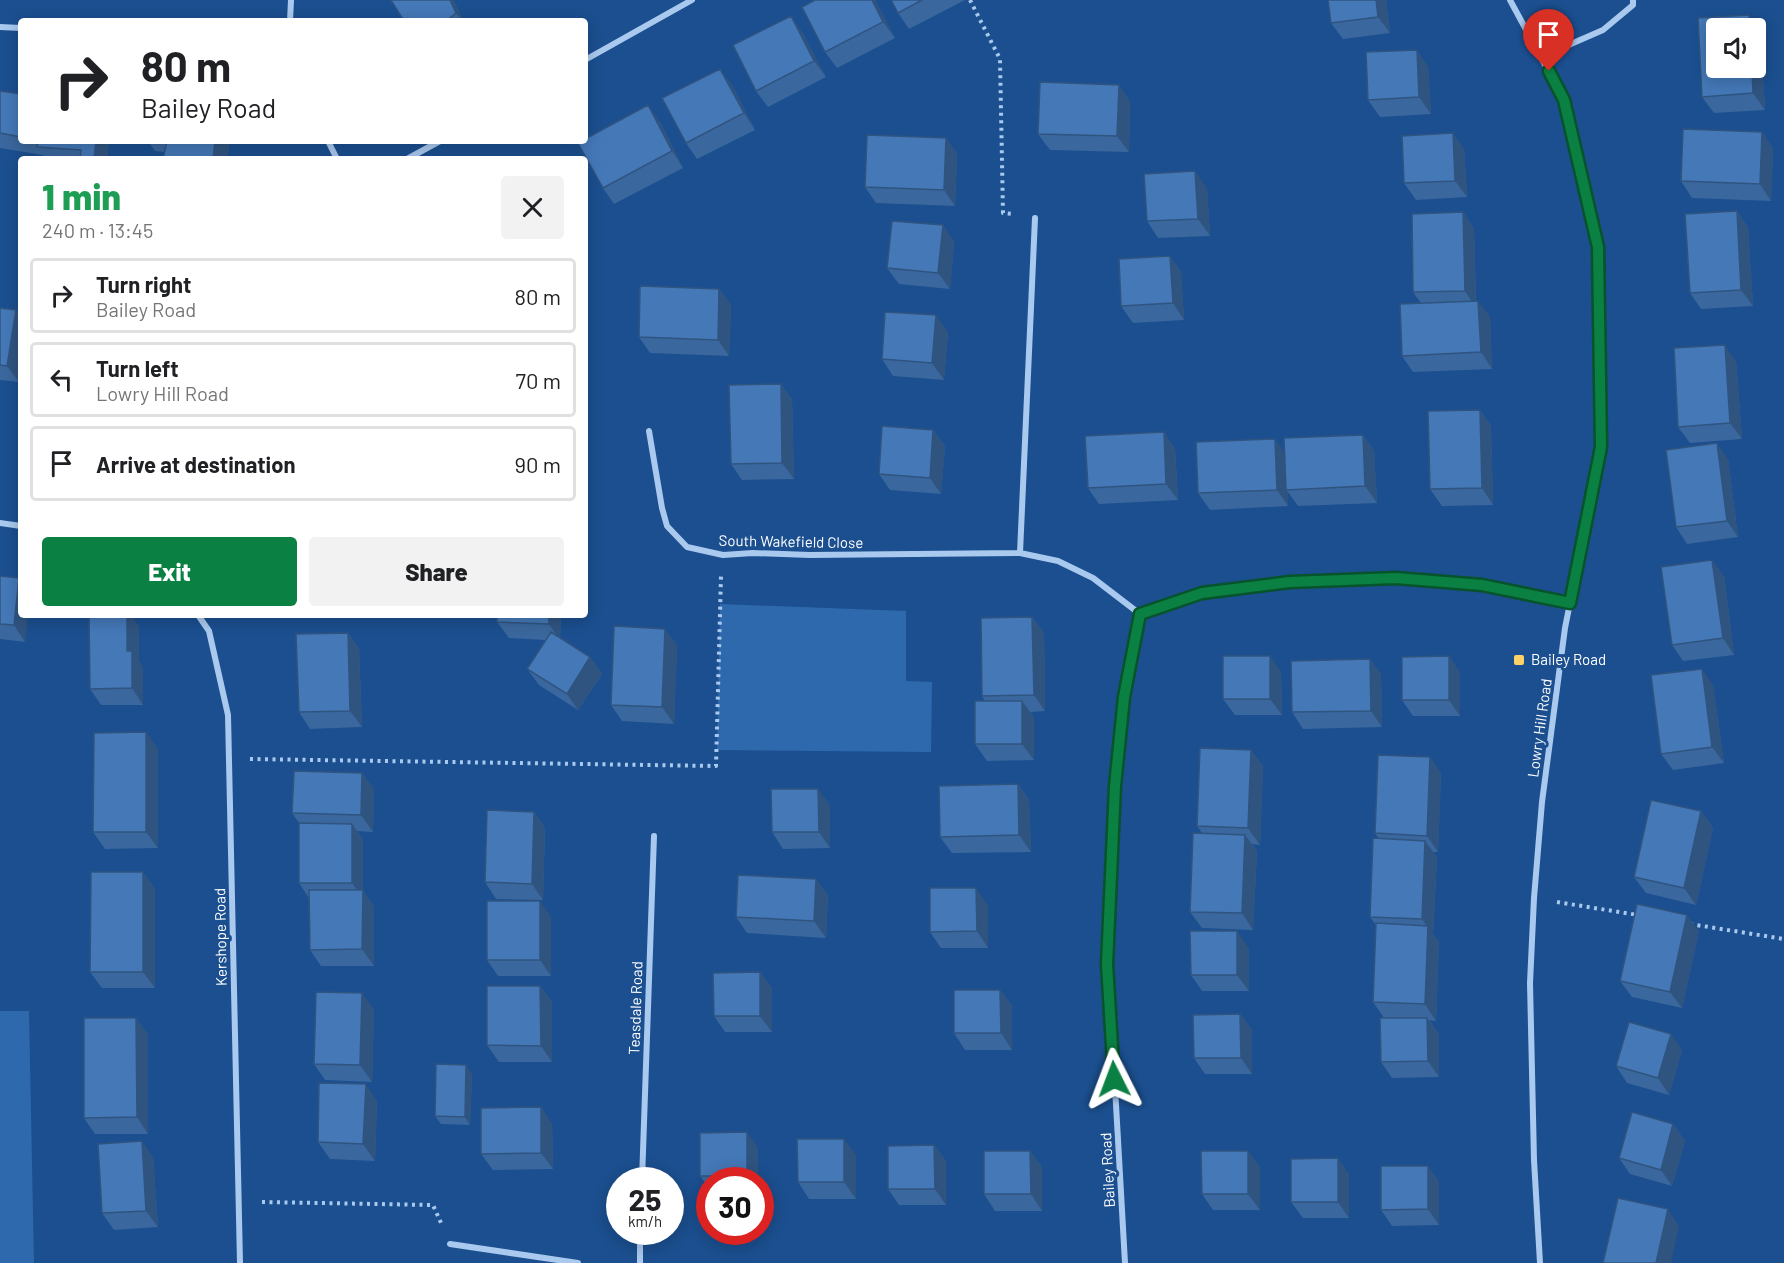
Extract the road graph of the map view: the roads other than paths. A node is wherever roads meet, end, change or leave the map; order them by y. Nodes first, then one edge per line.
1 (291, 0) edge
2 (692, 0) edge
3 (1510, 0) edge
4 (1633, 0) edge
5 (290, 18) edge
6 (0, 27) edge
7 (18, 28) edge
8 (1541, 57) junction
9 (588, 58) edge
10 (434, 144) edge
11 (412, 156) edge
12 (1035, 218) road end
13 (649, 431) dead end
14 (0, 523) edge
15 (18, 526) edge
16 (1020, 553) junction
17 (1570, 603) junction
18 (1140, 614) junction
19 (200, 618) edge
20 (654, 836) dead end
21 (642, 1167) edge
22 (450, 1244) road end
23 (640, 1245) edge
24 (240, 1263) edge
25 (578, 1263) edge
26 (640, 1263) edge
27 (1125, 1263) edge
28 (1540, 1263) edge

1 - 5 street
2 - 9 street
3 - 8 street, Lowry Hill Road
4 - 8 street
6 - 7 street
8 - 17 street, Lowry Hill Road
10 - 11 street
12 - 16 street
13 - 16 street, South Wakefield Close
14 - 15 street
16 - 18 street, South Wakefield Close
17 - 18 street
17 - 28 street, Lowry Hill Road
18 - 27 street, Bailey Road
19 - 24 street, Kershope Road
20 - 21 street, Teasdale Road
22 - 25 street
23 - 26 street

